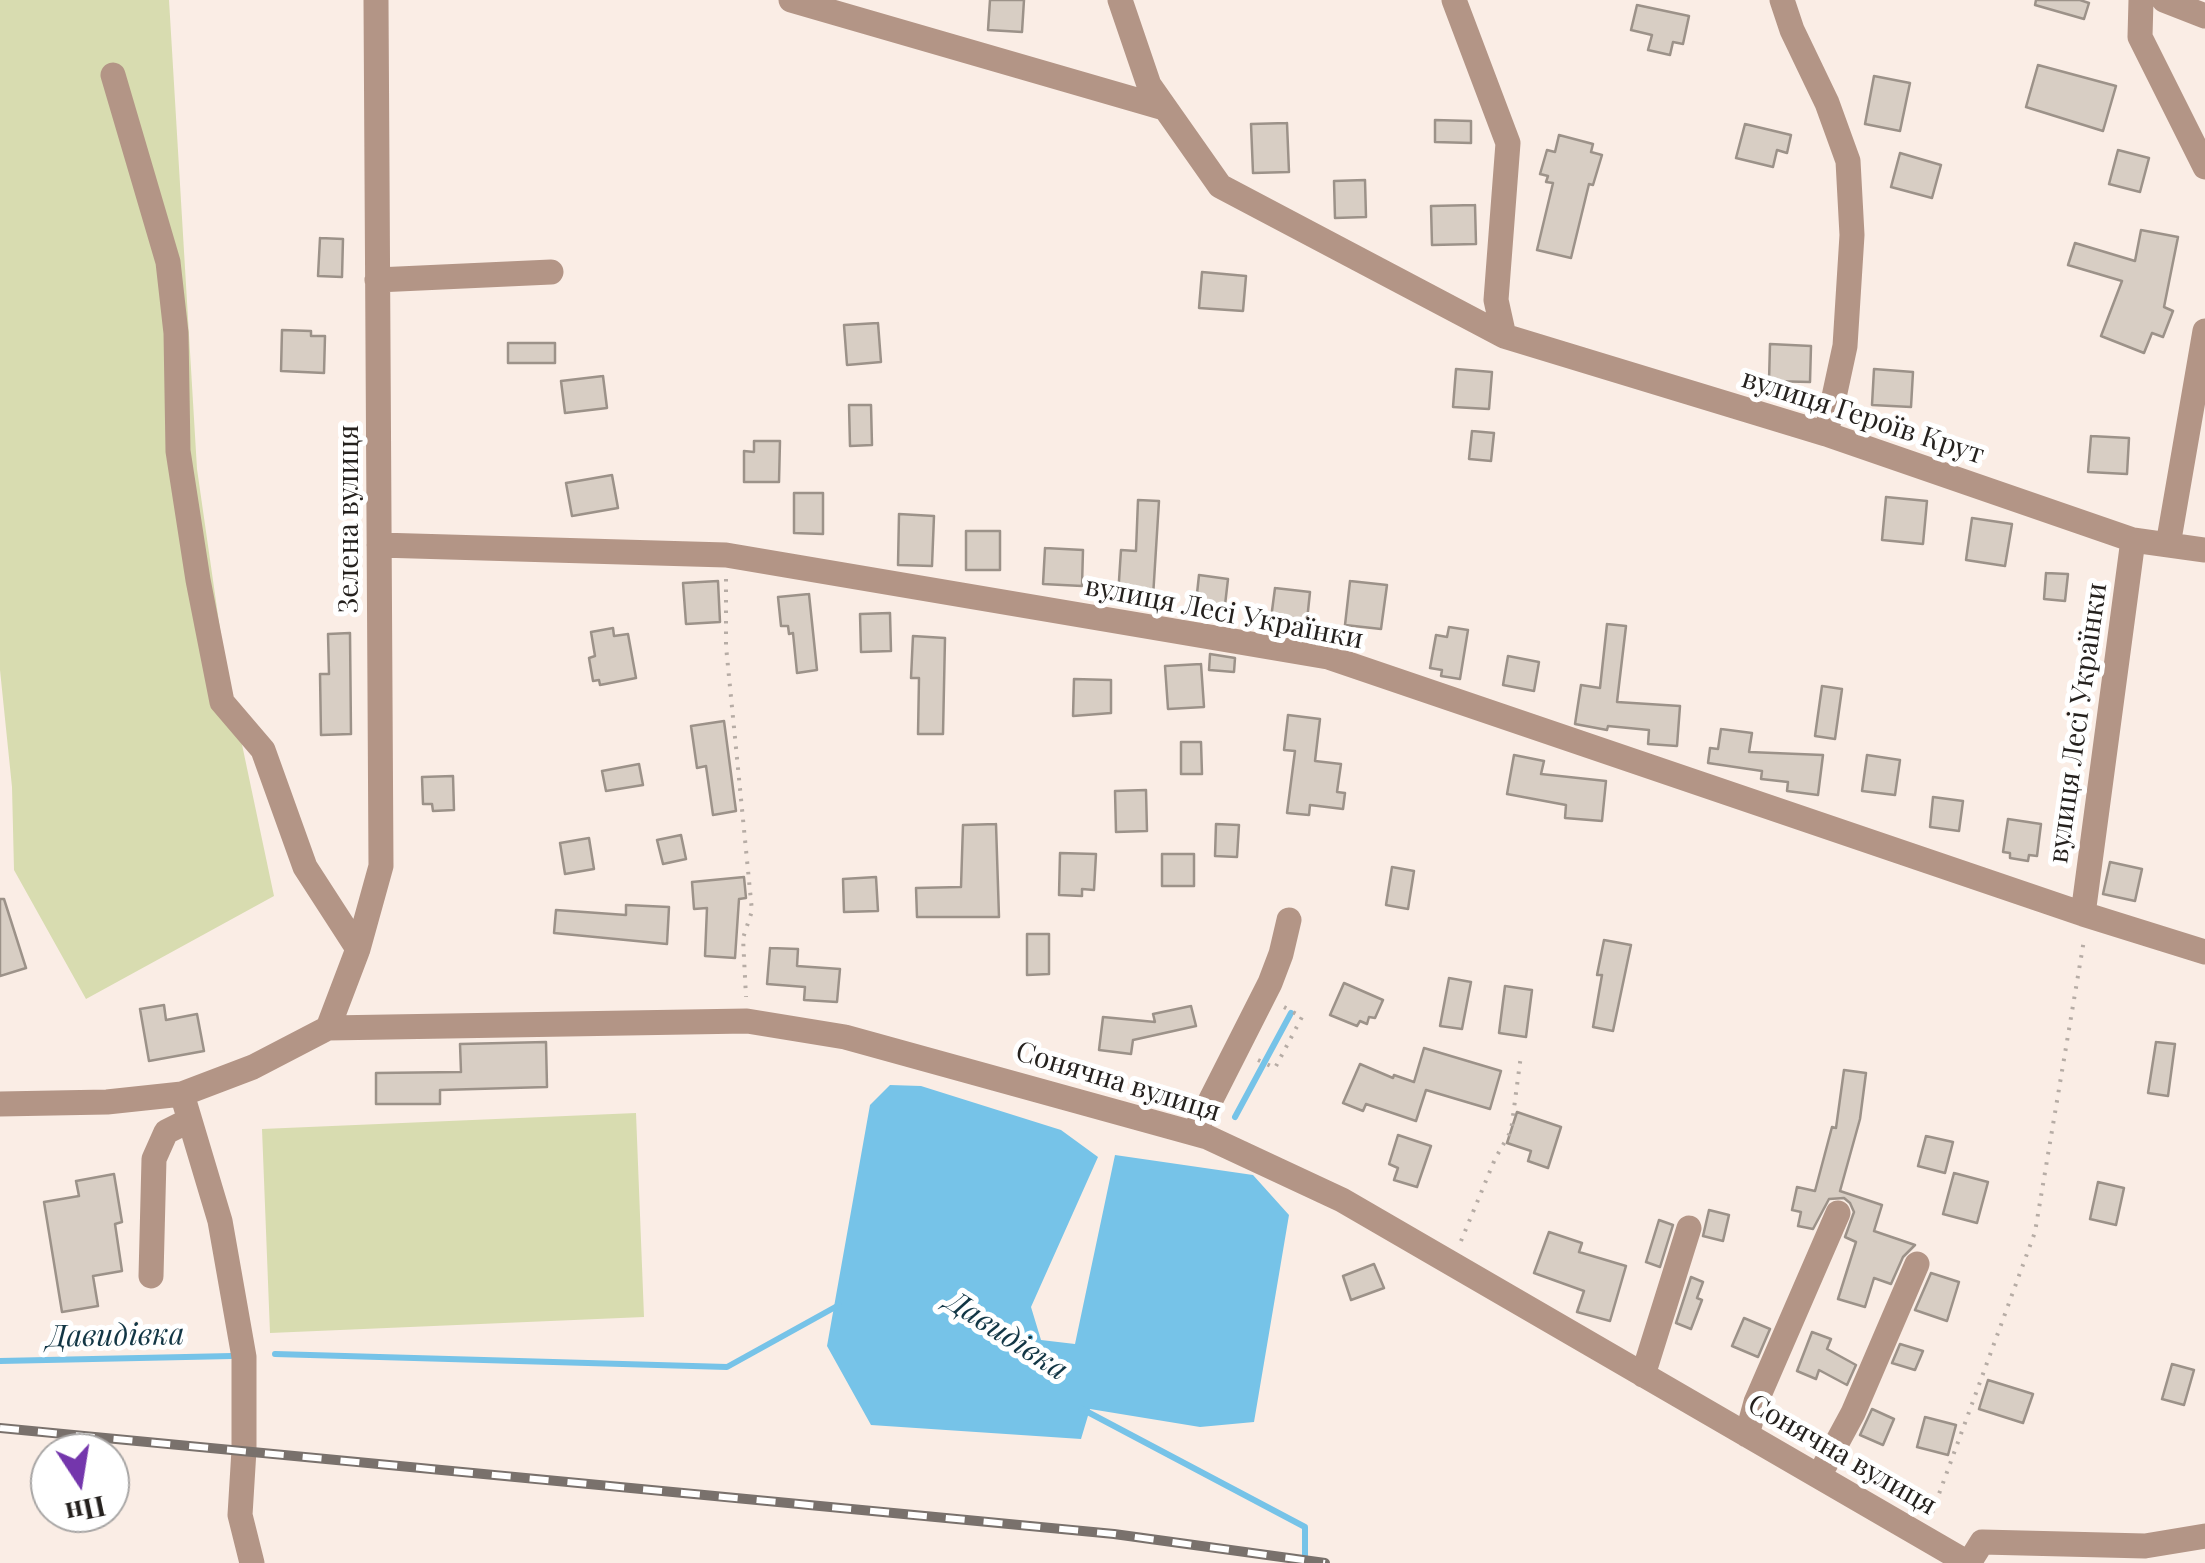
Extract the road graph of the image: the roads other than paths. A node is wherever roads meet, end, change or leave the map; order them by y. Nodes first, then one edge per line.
1 (376, 0) edge
2 (792, 0) edge
3 (1120, 0) edge
4 (1454, 0) edge
5 (1782, 0) edge
6 (2141, 0) edge
7 (2164, 0) edge
8 (2205, 16) edge
9 (114, 75) dead end
10 (1164, 108) junction
11 (2205, 167) edge
12 (551, 272) dead end
13 (378, 280) junction
14 (2205, 331) edge
15 (1504, 336) junction
16 (1826, 434) junction
17 (2133, 540) junction
18 (379, 545) junction
19 (2168, 545) junction
20 (2205, 550) edge
21 (2083, 914) junction
22 (1289, 920) dead end
23 (358, 949) junction
24 (2205, 952) edge
25 (328, 1028) junction
26 (182, 1094) junction
27 (0, 1104) edge
28 (188, 1121) junction
29 (1194, 1133) junction
30 (1838, 1213) dead end
31 (1689, 1228) dead end
32 (1917, 1264) dead end
33 (151, 1276) dead end
34 (1643, 1374) junction
35 (1746, 1435) junction
36 (1819, 1476) junction
37 (2205, 1536) edge
38 (252, 1563) edge
39 (1969, 1563) edge

1 - 13 street, Зелена вулиця
2 - 10 street
3 - 10 street, вулиця Героїв Крут
4 - 15 street
5 - 16 street
6 - 11 street
7 - 8 street
9 - 23 street
10 - 15 street, вулиця Героїв Крут
12 - 13 street
13 - 18 street, Зелена вулиця
14 - 19 street
15 - 16 street, вулиця Героїв Крут
16 - 17 street, вулиця Героїв Крут
17 - 19 street, вулиця Героїв Крут
17 - 21 street, вулиця Лесі Українки
18 - 21 street, вулиця Лесі Українки
18 - 23 street, Зелена вулиця
19 - 20 street, вулиця Героїв Крут
21 - 24 street, вулиця Лесі Українки
22 - 29 street
23 - 25 street, Зелена вулиця
25 - 26 street
25 - 29 street, Сонячна вулиця
26 - 27 street
26 - 28 street
28 - 33 street
28 - 38 street
29 - 34 street, Сонячна вулиця
30 - 35 street
31 - 34 street
32 - 36 street
34 - 35 street, Сонячна вулиця
35 - 36 street, Сонячна вулиця
36 - 39 street, Сонячна вулиця
37 - 39 street

